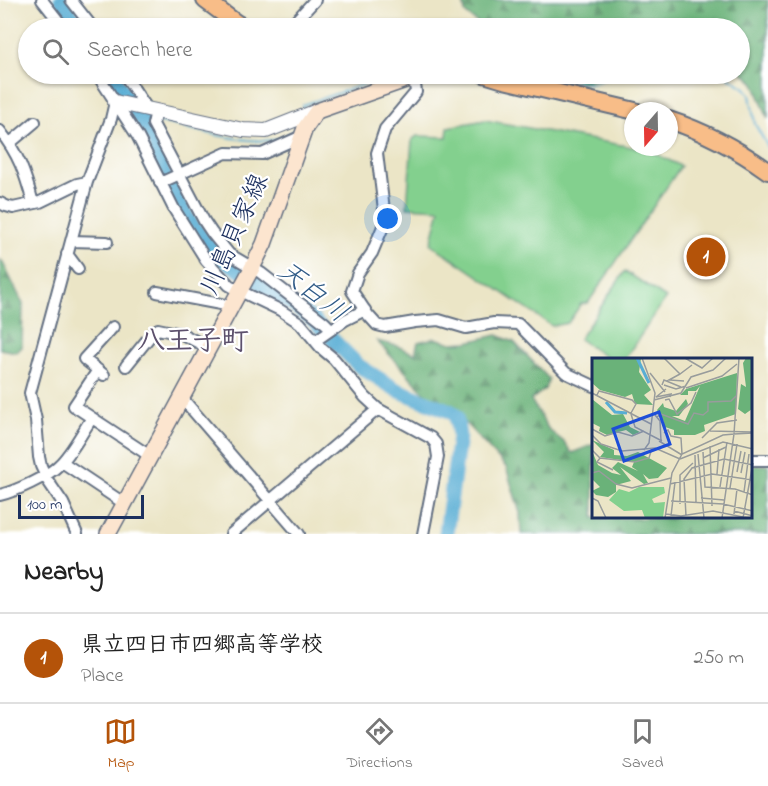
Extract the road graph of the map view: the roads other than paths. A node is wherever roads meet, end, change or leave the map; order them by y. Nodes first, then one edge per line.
1 (42, 0) edge
2 (71, 0) edge
3 (205, 0) edge
4 (315, 0) edge
5 (56, 18) edge
6 (85, 18) edge
7 (229, 18) edge
8 (298, 18) edge
9 (104, 84) edge
10 (131, 84) edge
11 (390, 84) edge
12 (415, 84) edge
13 (521, 84) edge
14 (116, 102) junction
15 (624, 108) edge
16 (317, 111) junction
17 (153, 115) junction
18 (35, 122) dead end
19 (678, 123) edge
20 (0, 131) edge
21 (302, 136) junction
22 (10, 143) junction
23 (768, 171) edge
24 (180, 174) junction
25 (87, 182) junction
26 (161, 182) junction
27 (0, 202) edge
28 (33, 203) junction
29 (71, 241) junction
30 (106, 242) dead end
31 (67, 254) junction
32 (252, 268) junction
33 (78, 270) dead end
34 (240, 291) junction
35 (157, 292) dead end
36 (231, 306) junction
37 (365, 310) junction
38 (113, 327) dead end
39 (331, 329) junction
40 (315, 341) junction
41 (209, 348) junction
42 (126, 366) dead end
43 (592, 385) edge
44 (182, 398) junction
45 (378, 409) junction
46 (92, 418) junction
47 (150, 456) junction
48 (62, 462) junction
49 (46, 476) junction
50 (0, 495) edge
51 (270, 501) junction
52 (125, 504) junction
53 (77, 534) edge
54 (108, 534) edge
55 (231, 534) edge
56 (299, 534) edge
57 (423, 534) edge

1 - 5 street
2 - 6 street
3 - 7 main road
4 - 8 street
9 - 14 street
10 - 17 street
11 - 16 main road
12 - 37 street
13 - 15 main road
14 - 17 street
14 - 25 street
14 - 26 street
16 - 17 street
16 - 21 main road, 川島貝家線
17 - 24 street
18 - 22 street
19 - 23 main road
20 - 22 street
21 - 24 street
21 - 32 main road, 川島貝家線
22 - 28 street
24 - 26 street
24 - 32 street
25 - 28 street
25 - 29 street
26 - 34 street
27 - 28 street
29 - 30 street
29 - 31 street
31 - 33 street
31 - 49 street
32 - 34 main road, 川島貝家線
32 - 39 street
34 - 36 main road, 川島貝家線
34 - 40 street
35 - 36 street
36 - 41 main road, 川島貝家線
37 - 39 street
37 - 43 street
38 - 46 street
39 - 40 street
40 - 45 street
41 - 42 street
41 - 44 main road, 川島貝家線
44 - 47 main road, 川島貝家線
44 - 51 street
45 - 51 street
45 - 57 street
46 - 47 street
46 - 48 street
47 - 52 main road, 川島貝家線
48 - 49 street
48 - 52 street
49 - 50 street
49 - 53 street
51 - 55 street
51 - 56 street
52 - 54 main road, 川島貝家線

